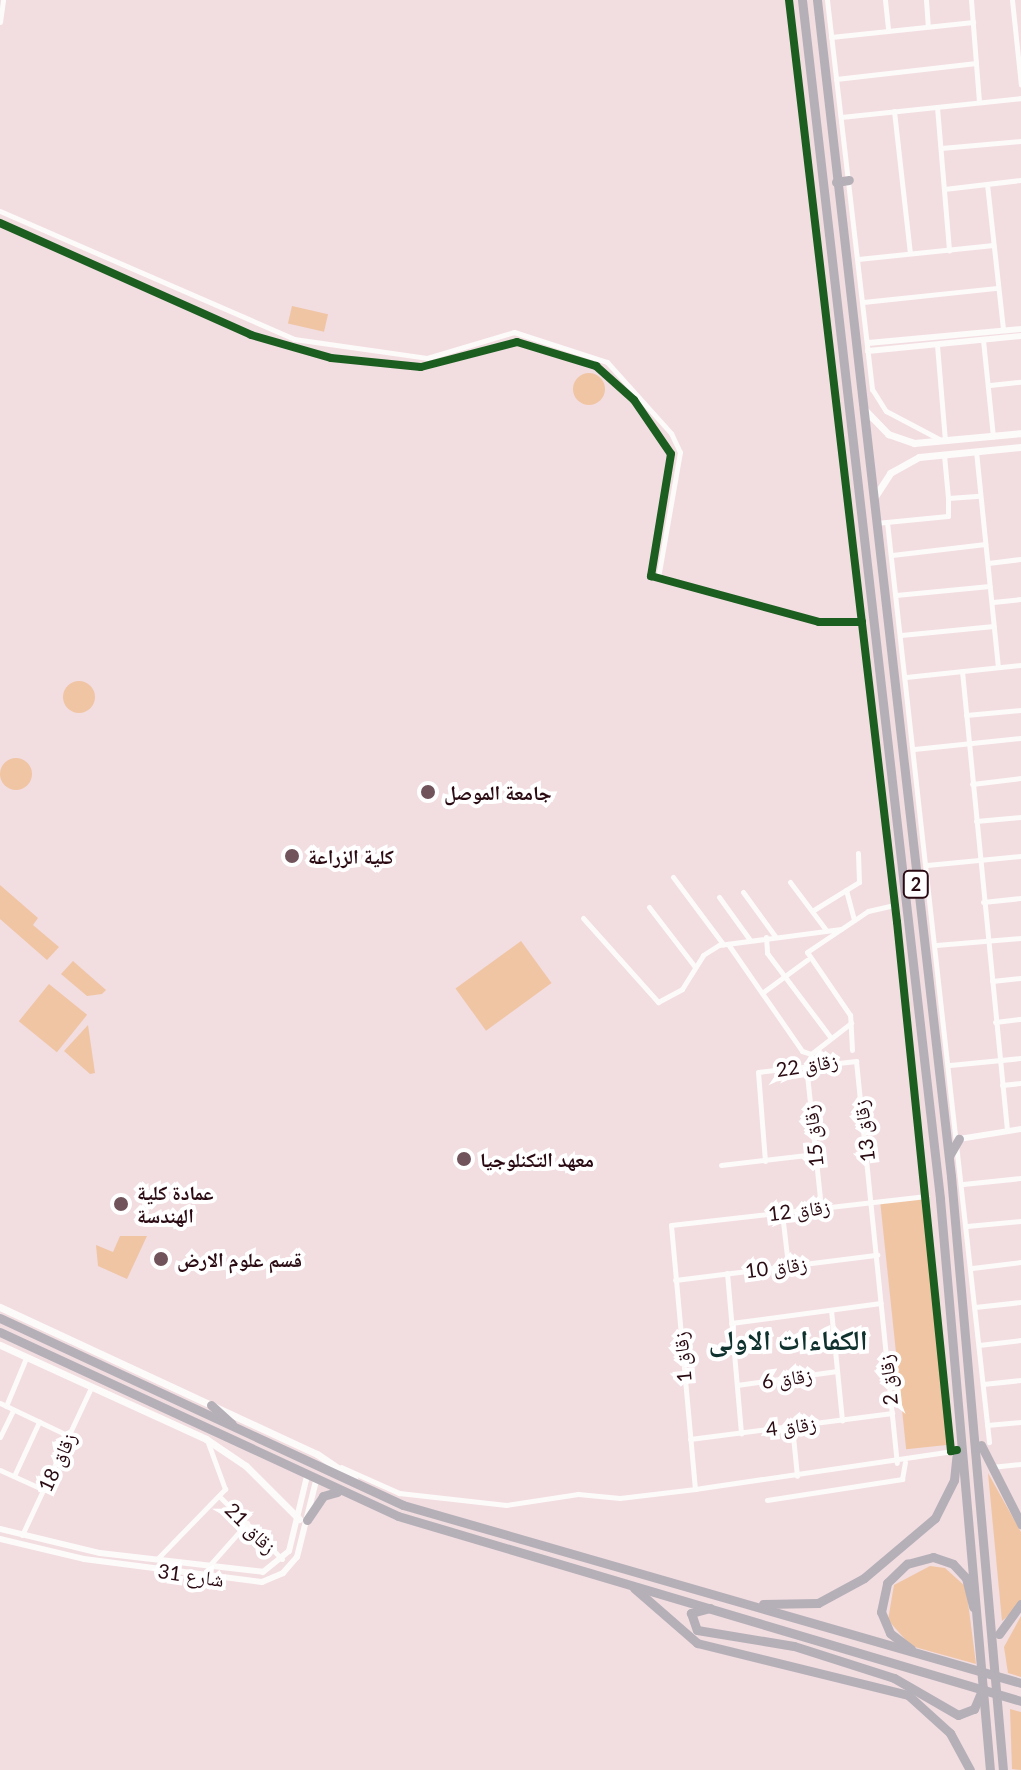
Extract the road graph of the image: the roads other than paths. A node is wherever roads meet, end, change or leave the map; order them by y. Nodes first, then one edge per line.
1 (3, 0) edge
2 (789, 0) edge
3 (802, 0) edge
4 (817, 0) edge
5 (827, 0) edge
6 (885, 0) edge
7 (926, 0) edge
8 (971, 0) edge
9 (1012, 0) edge
10 (0, 22) edge
11 (973, 22) junction
12 (928, 26) junction
13 (888, 30) junction
14 (831, 37) junction
15 (1018, 39) edge
16 (976, 63) junction
17 (836, 79) junction
18 (1021, 85) edge
19 (1021, 98) edge
20 (979, 102) junction
21 (937, 107) junction
22 (827, 108) junction
23 (814, 109) junction
24 (894, 111) junction
25 (841, 117) junction
26 (1021, 141) edge
27 (941, 148) junction
28 (849, 180) junction
29 (1021, 180) edge
30 (836, 182) junction
31 (987, 184) junction
32 (944, 189) junction
33 (0, 211) edge
34 (0, 223) edge
35 (993, 245) junction
36 (949, 250) junction
37 (910, 253) junction
38 (858, 259) junction
39 (997, 288) junction
40 (863, 302) junction
41 (1021, 329) edge
42 (1003, 330) junction
43 (1021, 336) edge
44 (983, 340) junction
45 (937, 345) junction
46 (333, 347) junction
47 (868, 347) junction
48 (331, 358) junction
49 (613, 365) junction
50 (607, 373) junction
51 (1021, 382) edge
52 (860, 383) junction
53 (871, 383) junction
54 (990, 385) junction
55 (840, 390) junction
56 (864, 408) junction
57 (1021, 433) edge
58 (993, 436) junction
59 (944, 440) junction
60 (1021, 448) edge
61 (976, 451) junction
62 (944, 454) junction
63 (980, 496) junction
64 (874, 498) junction
65 (948, 498) junction
66 (887, 522) junction
67 (875, 523) junction
68 (985, 544) junction
69 (892, 555) junction
70 (1021, 559) edge
71 (988, 563) junction
72 (894, 573) junction
73 (881, 574) junction
74 (655, 577) junction
75 (990, 586) junction
76 (896, 595) junction
77 (1021, 599) edge
78 (993, 602) junction
79 (994, 626) junction
80 (866, 629) junction
81 (901, 635) junction
82 (1021, 665) edge
83 (998, 667) junction
84 (962, 671) junction
85 (906, 677) junction
86 (1021, 710) edge
87 (966, 715) junction
88 (1021, 738) edge
89 (968, 742) junction
90 (914, 749) junction
91 (901, 751) junction
92 (887, 752) junction
93 (1021, 778) edge
94 (972, 784) junction
95 (1021, 817) edge
96 (976, 821) junction
97 (858, 853) dead end
98 (1021, 856) edge
99 (980, 860) junction
100 (927, 865) junction
101 (673, 877) dead end
102 (790, 882) dead end
103 (846, 890) junction
104 (743, 892) dead end
105 (719, 897) dead end
106 (1021, 898) edge
107 (983, 902) junction
108 (895, 905) junction
109 (649, 907) dead end
110 (812, 911) junction
111 (583, 918) dead end
112 (855, 920) junction
113 (841, 929) junction
114 (827, 930) junction
115 (775, 936) junction
116 (766, 937) junction
117 (1021, 938) edge
118 (750, 940) junction
119 (989, 941) junction
120 (726, 944) junction
121 (936, 945) junction
122 (807, 960) junction
123 (696, 968) junction
124 (784, 977) junction
125 (1021, 978) edge
126 (992, 981) junction
127 (762, 993) junction
128 (1021, 1019) edge
129 (995, 1022) junction
130 (851, 1023) junction
131 (831, 1038) junction
132 (914, 1041) junction
133 (852, 1050) dead end
134 (1021, 1058) edge
135 (1000, 1060) junction
136 (856, 1061) joint
137 (806, 1065) junction
138 (950, 1065) junction
139 (1021, 1083) edge
140 (1002, 1085) junction
141 (955, 1107) junction
142 (942, 1108) junction
143 (1021, 1129) edge
144 (1007, 1130) junction
145 (959, 1139) junction
146 (815, 1154) junction
147 (949, 1156) junction
148 (765, 1161) junction
149 (721, 1165) dead end
150 (956, 1167) junction
151 (1021, 1178) edge
152 (963, 1184) junction
153 (926, 1196) junction
154 (873, 1202) junction
155 (821, 1208) junction
156 (782, 1213) junction
157 (1021, 1221) edge
158 (671, 1225) joint
159 (967, 1226) junction
160 (877, 1255) junction
161 (1021, 1262) edge
162 (946, 1263) junction
163 (933, 1264) junction
164 (788, 1265) junction
165 (972, 1268) junction
166 (727, 1273) junction
167 (675, 1280) junction
168 (1021, 1302) edge
169 (881, 1303) junction
170 (0, 1307) edge
171 (975, 1307) junction
172 (831, 1310) junction
173 (0, 1318) edge
174 (972, 1320) junction
175 (731, 1323) junction
176 (0, 1332) edge
177 (1021, 1340) edge
178 (0, 1345) edge
179 (979, 1345) junction
180 (26, 1358) junction
181 (837, 1371) junction
182 (1021, 1380) edge
183 (983, 1384) junction
184 (737, 1385) junction
185 (91, 1388) junction
186 (3, 1405) edge
187 (211, 1405) junction
188 (958, 1408) junction
189 (13, 1410) junction
190 (892, 1413) junction
191 (842, 1420) junction
192 (39, 1422) junction
193 (1021, 1422) edge
194 (987, 1425) junction
195 (792, 1426) junction
196 (976, 1427) junction
197 (196, 1429) junction
198 (236, 1430) junction
199 (741, 1433) junction
200 (69, 1436) junction
201 (0, 1437) edge
202 (206, 1439) junction
203 (690, 1439) junction
204 (989, 1442) dead end
205 (954, 1450) junction
206 (901, 1462) junction
207 (1021, 1464) edge
208 (336, 1465) junction
209 (990, 1467) junction
210 (0, 1470) edge
211 (14, 1476) junction
212 (797, 1476) junction
213 (312, 1478) junction
214 (361, 1486) junction
215 (695, 1489) junction
216 (44, 1490) junction
217 (342, 1492) junction
218 (219, 1496) junction
219 (767, 1500) dead end
220 (1017, 1509) edge
221 (303, 1519) junction
222 (247, 1523) junction
223 (1021, 1524) edge
224 (0, 1529) edge
225 (297, 1529) junction
226 (305, 1531) junction
227 (22, 1535) junction
228 (0, 1539) edge
229 (157, 1559) junction
230 (283, 1559) junction
231 (207, 1567) junction
232 (222, 1569) junction
233 (269, 1570) junction
234 (221, 1579) junction
235 (271, 1580) junction
236 (616, 1581) junction
237 (743, 1602) junction
238 (1021, 1604) edge
239 (732, 1612) junction
240 (977, 1619) junction
241 (998, 1653) junction
242 (921, 1654) junction
243 (985, 1677) junction
244 (1020, 1683) edge
245 (1020, 1701) edge
246 (970, 1770) edge
247 (990, 1770) edge
248 (1006, 1770) edge

1 - 10 street
2 - 55 street
3 - 23 highway, 2
4 - 22 highway, 2
5 - 14 street
6 - 13 street
7 - 12 street
8 - 11 street
9 - 15 street
11 - 12 street
11 - 16 street
12 - 13 street
13 - 14 street
14 - 17 street
15 - 18 street
16 - 17 street
16 - 20 street
17 - 25 street
19 - 20 street
20 - 21 street
21 - 24 street
21 - 27 street
22 - 23 highway
22 - 30 highway, 2
23 - 55 highway, 2
24 - 25 street
24 - 37 street
25 - 28 street
26 - 27 street
27 - 32 street
28 - 30 highway
28 - 38 street
29 - 31 street
30 - 52 highway, 2
31 - 32 street
31 - 35 street
32 - 36 street
33 - 46 street
34 - 48 street
35 - 36 street
35 - 39 street
36 - 37 street
37 - 38 street
38 - 40 street
39 - 40 street
39 - 42 street
40 - 47 street
41 - 42 street
42 - 47 street
43 - 44 street
44 - 45 street
44 - 54 street
45 - 47 street
45 - 59 street
46 - 48 street
46 - 49 street
47 - 53 street
48 - 50 street
49 - 50 street
49 - 74 street
50 - 74 street
51 - 54 street
52 - 53 highway
52 - 56 highway, 2
53 - 59 street
54 - 58 street
55 - 80 highway, 2
56 - 59 main road
56 - 64 highway, 2
57 - 58 main road
58 - 59 main road
60 - 61 main road
61 - 62 main road
61 - 63 street
62 - 64 main road
62 - 65 street
63 - 65 street
63 - 68 street
64 - 67 highway, 2
65 - 66 street
66 - 67 street
66 - 69 street
67 - 73 highway, 2
68 - 69 street
68 - 71 street
69 - 72 street
70 - 71 street
71 - 75 street
72 - 73 highway
72 - 76 street
73 - 91 highway, 2
74 - 80 street
75 - 76 street
75 - 78 street
76 - 81 street
77 - 78 street
78 - 79 street
79 - 81 street
79 - 83 street
80 - 92 highway, 2
80 - 108 street
81 - 85 street
82 - 83 street
83 - 84 street
84 - 85 street
84 - 87 street
85 - 90 street
86 - 87 street
87 - 89 street
88 - 89 street
89 - 90 street
89 - 94 street
90 - 100 street
91 - 92 highway
91 - 142 highway, 2
92 - 132 highway, 2
93 - 94 street
94 - 96 street
95 - 96 street
96 - 99 street
97 - 103 street
98 - 99 street
99 - 100 street
99 - 107 street
100 - 121 street
101 - 120 street
102 - 110 street
103 - 110 street
103 - 112 street
104 - 115 street
105 - 118 street
106 - 107 street
107 - 119 street
108 - 112 street
108 - 132 street
109 - 123 street
110 - 114 street
111 - 123 street
112 - 113 street
113 - 114 street
113 - 122 street
114 - 115 street
115 - 116 street
116 - 118 street
116 - 124 street
117 - 119 street
118 - 120 street
119 - 121 street
119 - 126 street
120 - 123 street
120 - 127 street
121 - 138 street
122 - 124 street
122 - 130 street
124 - 127 street
124 - 131 street
125 - 126 street
126 - 129 street
127 - 131 street
128 - 129 street
129 - 135 street
130 - 131 street
130 - 133 street
132 - 153 street
132 - 162 highway, 2
134 - 135 street
135 - 138 street
135 - 140 street
136 - 137 street, زقاق 22
136 - 154 street, زقاق 13
137 - 146 street, زقاق 15
137 - 148 street, زقاق 22
138 - 141 street
139 - 140 street
140 - 144 street
141 - 142 highway
141 - 145 street
142 - 147 highway, 2
143 - 144 street
144 - 145 street
145 - 147 highway
145 - 150 street
146 - 148 street
146 - 155 street, زقاق 15
147 - 150 highway, 2
148 - 149 street
150 - 152 street
150 - 174 highway, 2
151 - 152 street
152 - 159 street
153 - 154 street, زقاق 12
153 - 163 street
154 - 155 street, زقاق 12
154 - 160 street, زقاق 2
155 - 156 street, زقاق 12
156 - 158 street, زقاق 12
156 - 164 street
157 - 159 street
158 - 167 street, زقاق 1
159 - 165 street
160 - 164 street, زقاق 10
160 - 169 street, زقاق 2
161 - 165 street
162 - 163 highway
162 - 188 highway, 2
163 - 205 street
164 - 166 street, زقاق 10
165 - 171 street
166 - 167 street, زقاق 10
166 - 175 street
167 - 203 street, زقاق 1
168 - 171 street
169 - 172 street
169 - 190 street, زقاق 2
170 - 187 main road
171 - 174 street
172 - 175 street
172 - 181 street
173 - 198 highway
174 - 179 street
174 - 196 highway, 2
175 - 184 street
176 - 197 highway
177 - 179 street
178 - 180 main road
179 - 183 street
180 - 185 main road
180 - 186 street
181 - 184 street, زقاق 6
181 - 191 street
182 - 183 street
183 - 194 street
184 - 199 street
185 - 197 main road
185 - 200 street, زقاق 18
186 - 189 street
187 - 198 highway
187 - 208 main road
188 - 205 highway
188 - 240 highway, 2
189 - 192 street
189 - 201 street
190 - 191 street, زقاق 4
190 - 206 street, زقاق 2
191 - 195 street, زقاق 4
192 - 200 street
192 - 211 street
193 - 194 street
194 - 204 street
195 - 199 street, زقاق 4
195 - 212 street
196 - 209 highway
196 - 241 highway, 2
197 - 202 main road
197 - 213 highway
198 - 214 highway
199 - 203 street, زقاق 4
200 - 216 street, زقاق 18
202 - 218 street
202 - 221 main road
203 - 215 street, زقاق 1
205 - 206 street
205 - 237 highway
206 - 212 street
206 - 219 street
207 - 209 street
208 - 214 main road
208 - 215 street
209 - 220 highway
210 - 211 street
211 - 216 street
212 - 215 street
213 - 217 highway
213 - 221 street
214 - 237 highway
216 - 227 street, زقاق 18
217 - 221 highway
217 - 236 highway
218 - 222 street, زقاق 21
218 - 229 street
220 - 223 highway
221 - 225 street
221 - 226 street
222 - 230 street, زقاق 21
222 - 231 street
224 - 227 street, شارع 31
225 - 226 street
225 - 230 street
226 - 235 street
227 - 229 street, شارع 31
228 - 234 street, شارع 31
229 - 231 street, شارع 31
230 - 233 street
231 - 232 street, شارع 31
232 - 233 street, شارع 31
232 - 234 street
233 - 235 street
234 - 235 street, شارع 31
236 - 239 highway
236 - 246 highway
237 - 242 highway
238 - 241 highway
239 - 243 highway
239 - 245 highway
240 - 242 highway
240 - 243 highway, 2
241 - 248 highway, 2
242 - 244 highway
243 - 247 highway, 2

